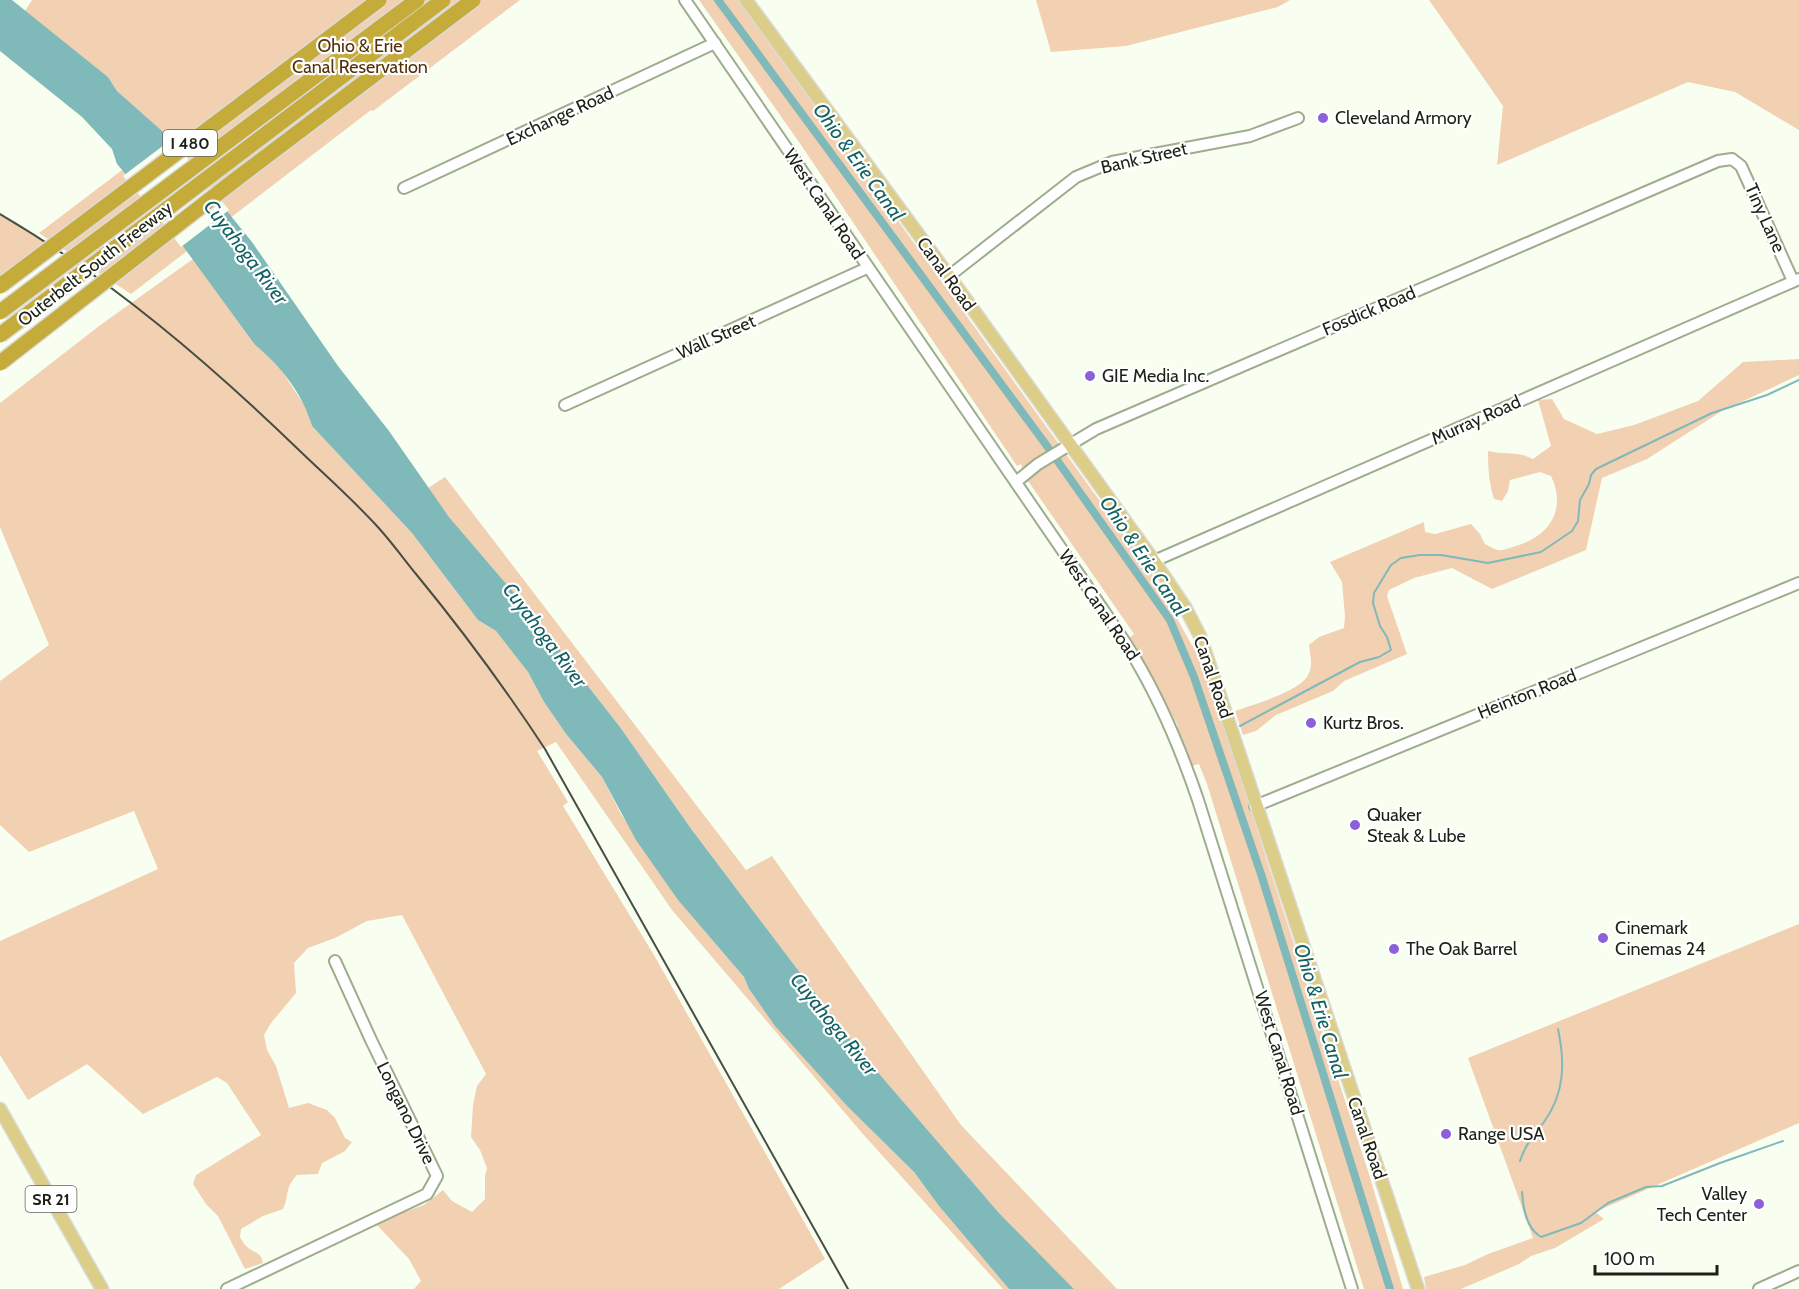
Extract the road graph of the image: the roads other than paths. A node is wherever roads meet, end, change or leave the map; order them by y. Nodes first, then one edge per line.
1 (379, 0) edge
2 (417, 0) edge
3 (443, 0) edge
4 (473, 0) edge
5 (685, 0) edge
6 (746, 0) edge
7 (715, 43) junction
8 (1298, 118) dead end
9 (1732, 159) joint
10 (404, 188) dead end
11 (867, 268) junction
12 (949, 276) junction
13 (1796, 280) edge
14 (0, 286) edge
15 (0, 312) edge
16 (0, 334) edge
17 (0, 363) edge
18 (565, 405) dead end
19 (1064, 447) junction
20 (1016, 482) junction
21 (1154, 561) junction
22 (1799, 583) edge
23 (1256, 806) junction
24 (335, 961) dead end
25 (0, 1110) edge
26 (1799, 1271) edge
27 (102, 1289) edge
28 (227, 1289) edge
29 (1352, 1289) edge
30 (1418, 1289) edge
31 (1759, 1289) edge

1 - 14 highway, I 480, bridge
2 - 15 highway, bridge
3 - 16 highway, bridge
4 - 17 highway, Outerbelt South Freeway, bridge
5 - 7 street, West Canal Road
6 - 12 main road, Canal Road
7 - 10 street, Exchange Road
7 - 11 street, West Canal Road
8 - 12 street, Bank Street
9 - 13 street, Tiny Lane
9 - 19 street, Fosdick Road
11 - 18 street, Wall Street
11 - 20 street, West Canal Road
12 - 19 main road, Canal Road
13 - 21 street, Murray Road
19 - 20 street, Fosdick Road
19 - 21 main road, Canal Road
20 - 29 street, West Canal Road
21 - 23 main road, Canal Road
22 - 23 street, Heinton Road
23 - 30 main road, Canal Road
24 - 28 street, Longano Drive
25 - 27 main road, SR 21
26 - 31 street

